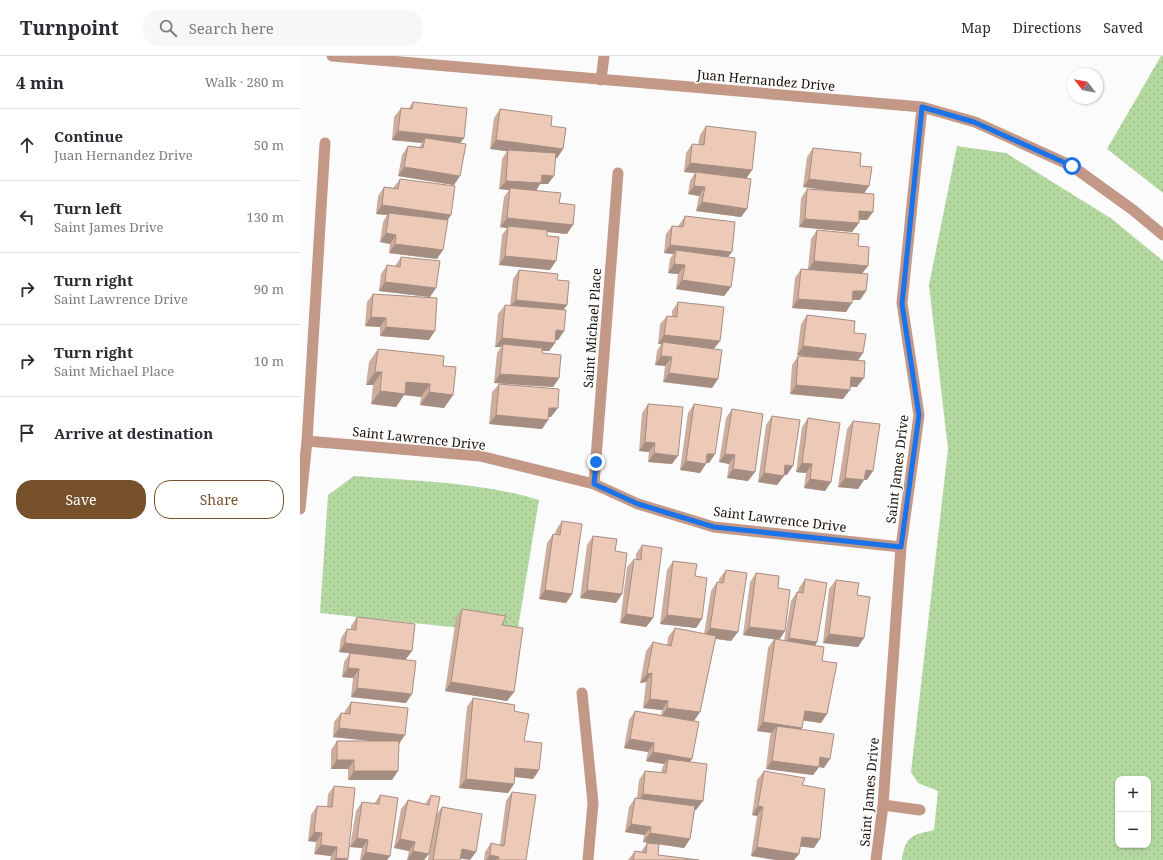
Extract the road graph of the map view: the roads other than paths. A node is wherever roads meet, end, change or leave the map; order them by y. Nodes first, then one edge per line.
1 (332, 56) edge
2 (604, 56) edge
3 (601, 80) junction
4 (922, 107) junction
5 (325, 143) dead end
6 (618, 173) dead end
7 (1163, 235) edge
8 (307, 441) junction
9 (594, 484) junction
10 (300, 509) edge
11 (901, 547) junction
12 (582, 694) dead end
13 (883, 805) junction
14 (920, 810) dead end
15 (588, 860) edge
16 (876, 860) edge

1 - 3 street, Juan Hernandez Drive
2 - 3 street
3 - 4 street, Juan Hernandez Drive
4 - 7 street, Juan Hernandez Drive
4 - 11 street, Saint James Drive
5 - 8 street
6 - 9 street, Saint Michael Place
8 - 9 street, Saint Lawrence Drive
8 - 10 street
9 - 11 street, Saint Lawrence Drive
11 - 13 street, Saint James Drive
12 - 15 street
13 - 14 street
13 - 16 street, Saint James Drive

